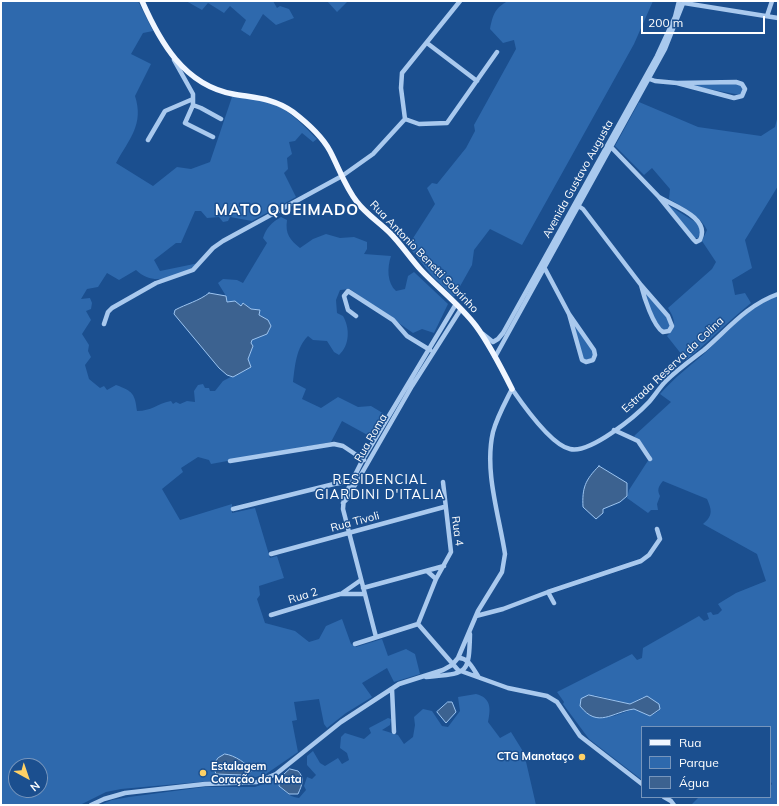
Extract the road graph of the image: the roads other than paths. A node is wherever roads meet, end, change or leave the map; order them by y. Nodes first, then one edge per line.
1 (142, 1) edge
2 (460, 1) edge
3 (772, 1) edge
4 (683, 2) edge
5 (767, 16) junction
6 (778, 18) edge
7 (428, 43) junction
8 (497, 52) dead end
9 (174, 60) junction
10 (647, 78) junction
11 (477, 81) junction
12 (677, 83) junction
13 (193, 98) junction
14 (193, 105) junction
15 (405, 118) junction
16 (221, 119) dead end
17 (213, 137) dead end
18 (148, 140) dead end
19 (611, 147) junction
20 (342, 176) junction
21 (660, 198) junction
22 (576, 205) junction
23 (543, 265) junction
24 (641, 285) junction
25 (778, 294) edge
26 (456, 304) junction
27 (461, 309) junction
28 (569, 314) junction
29 (356, 316) dead end
30 (104, 324) dead end
31 (478, 329) junction
32 (431, 351) junction
33 (496, 357) junction
34 (512, 389) junction
35 (614, 430) junction
36 (650, 459) dead end
37 (230, 461) dead end
38 (365, 461) junction
39 (354, 482) junction
40 (442, 482) dead end
41 (444, 508) junction
42 (233, 509) dead end
43 (657, 529) dead end
44 (349, 533) junction
45 (271, 554) dead end
46 (444, 566) junction
47 (427, 571) junction
48 (436, 579) junction
49 (361, 580) junction
50 (363, 588) junction
51 (548, 592) junction
52 (340, 594) junction
53 (364, 594) junction
54 (554, 603) dead end
55 (271, 615) dead end
56 (476, 616) junction
57 (418, 624) junction
58 (470, 630) junction
59 (376, 637) junction
60 (355, 644) dead end
61 (458, 658) junction
62 (469, 662) junction
63 (452, 665) junction
64 (461, 671) junction
65 (478, 676) junction
66 (416, 678) junction
67 (392, 689) junction
68 (394, 732) dead end
69 (641, 783) edge
70 (666, 798) edge
71 (91, 805) edge
72 (674, 805) edge

1 - 9 main road, Rua Antonio Benetti Sobrinho
2 - 7 street
3 - 5 street
4 - 5 street
4 - 10 street, Avenida Gustavo Augusta
5 - 6 street
7 - 11 street
7 - 15 street
8 - 11 street
9 - 13 street
9 - 20 main road, Rua Antonio Benetti Sobrinho
10 - 12 street
10 - 19 street, Avenida Gustavo Augusta
10 - 22 street, Avenida Gustavo Augusta
11 - 15 street
12 - 12 street
13 - 14 street
13 - 18 street
14 - 16 street
14 - 17 street
15 - 20 street
19 - 21 street
19 - 22 street, Avenida Gustavo Augusta
20 - 26 main road, Rua Antonio Benetti Sobrinho
20 - 30 street
21 - 21 street
22 - 23 street, Avenida Gustavo Augusta
22 - 24 street
23 - 28 street
23 - 31 street, Avenida Gustavo Augusta
23 - 33 street, Avenida Gustavo Augusta
24 - 24 street
25 - 35 street, Estrada Reserva da Colina
26 - 27 main road, Rua Antonio Benetti Sobrinho
26 - 32 street, Rua Roma
27 - 31 main road, Rua Antonio Benetti Sobrinho
27 - 32 street, Rua Roma
28 - 28 street
29 - 32 street
31 - 33 main road, Rua Antonio Benetti Sobrinho
32 - 38 street, Rua Roma
33 - 34 main road, Rua Antonio Benetti Sobrinho
34 - 35 street, Estrada Reserva da Colina
34 - 56 street
35 - 36 street
37 - 38 street
38 - 39 street, Rua Roma
39 - 42 street
39 - 44 street, Rua Roma
40 - 41 street, Rua 4
41 - 44 street, Rua Tivoli
41 - 46 street, Rua 4
43 - 51 street
44 - 45 street, Rua Tivoli
44 - 49 street
46 - 47 street
46 - 48 street, Rua 4
47 - 48 street
47 - 50 street
48 - 57 street, Rua 4
49 - 50 street
49 - 52 street, Rua 2
50 - 53 street
51 - 54 street
51 - 56 street
52 - 53 street, Rua 2
52 - 55 street, Rua 2
53 - 59 street
56 - 58 street
57 - 59 street
57 - 63 street
58 - 61 street
58 - 62 street
59 - 60 street
61 - 62 street
61 - 63 street
62 - 64 street
62 - 65 street
63 - 64 street
63 - 66 street
64 - 65 street
64 - 66 street
65 - 69 street
66 - 67 street
67 - 68 street
67 - 71 street
70 - 72 street

